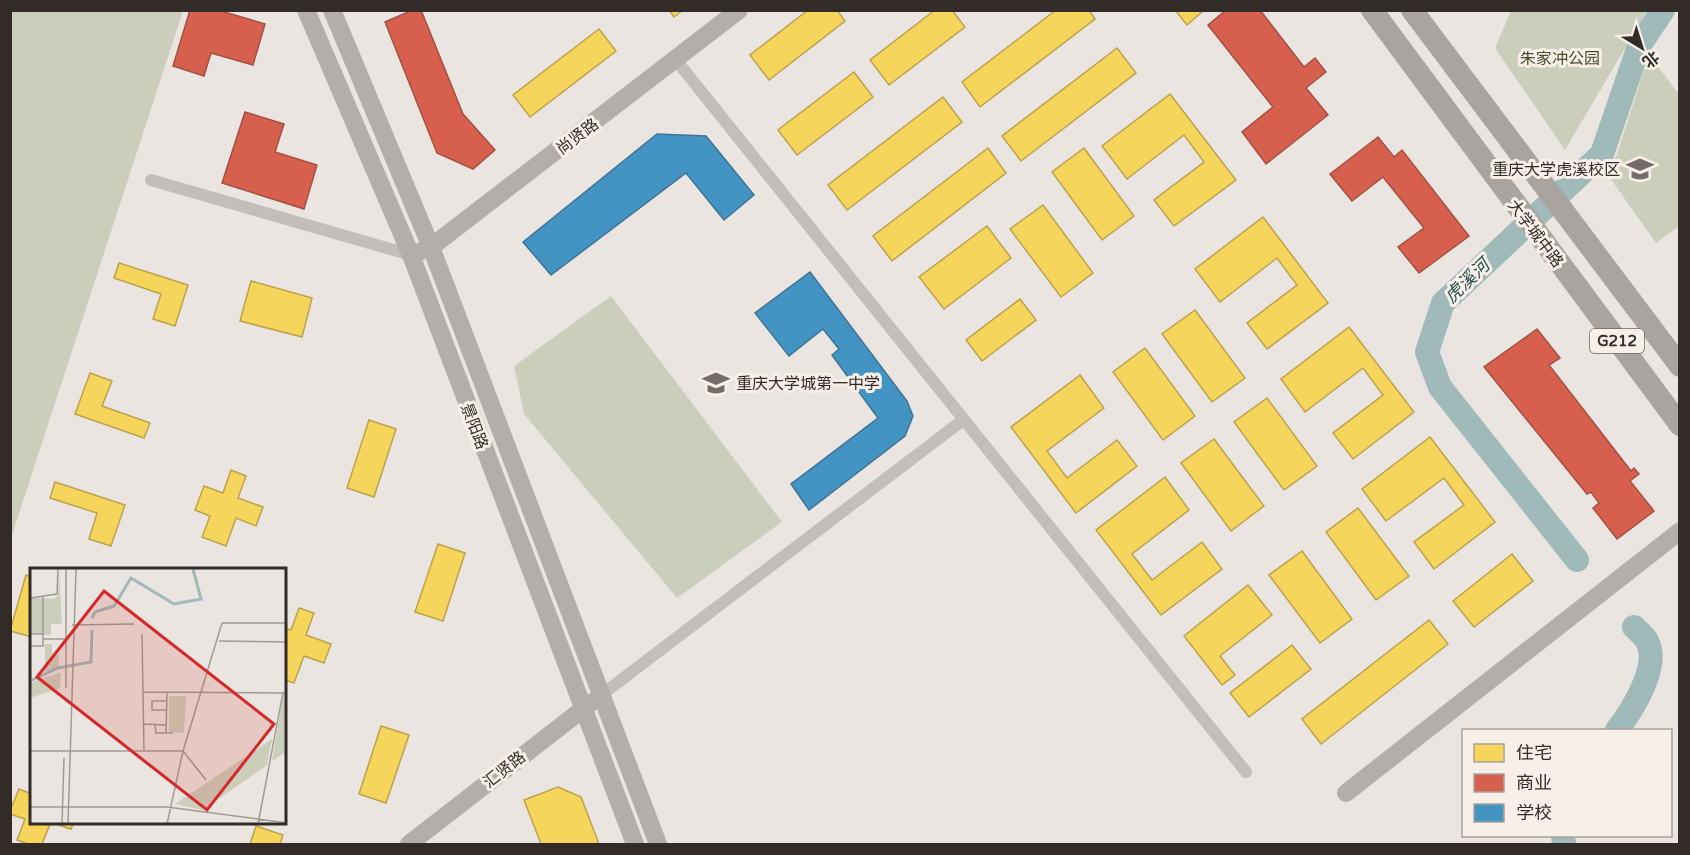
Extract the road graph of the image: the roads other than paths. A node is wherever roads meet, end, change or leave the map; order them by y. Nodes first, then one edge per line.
1 (306, 10) edge
2 (332, 10) edge
3 (739, 10) edge
4 (1372, 10) edge
5 (1412, 10) edge
6 (676, 60) junction
7 (151, 180) dead end
8 (431, 247) junction
9 (411, 255) junction
10 (1680, 366) edge
11 (963, 420) junction
12 (1680, 425) edge
13 (1680, 531) edge
14 (600, 696) junction
15 (582, 709) junction
16 (1246, 772) dead end
17 (1346, 793) dead end
18 (409, 844) edge
19 (635, 844) edge
20 (658, 844) edge

1 - 9 main road, 景阳路
2 - 8 main road, 景阳路
3 - 6 main road, 尚贤路
4 - 12 highway, 大学城中路 / G212
5 - 10 highway, 大学城中路 / G212
6 - 8 main road, 尚贤路
6 - 11 street
7 - 9 street
8 - 9 main road, 尚贤路
8 - 14 main road, 景阳路
9 - 15 main road, 景阳路
11 - 14 street
11 - 16 street
13 - 17 main road
14 - 15 main road, 汇贤路
14 - 20 main road, 景阳路
15 - 18 main road, 汇贤路
15 - 19 main road, 景阳路

